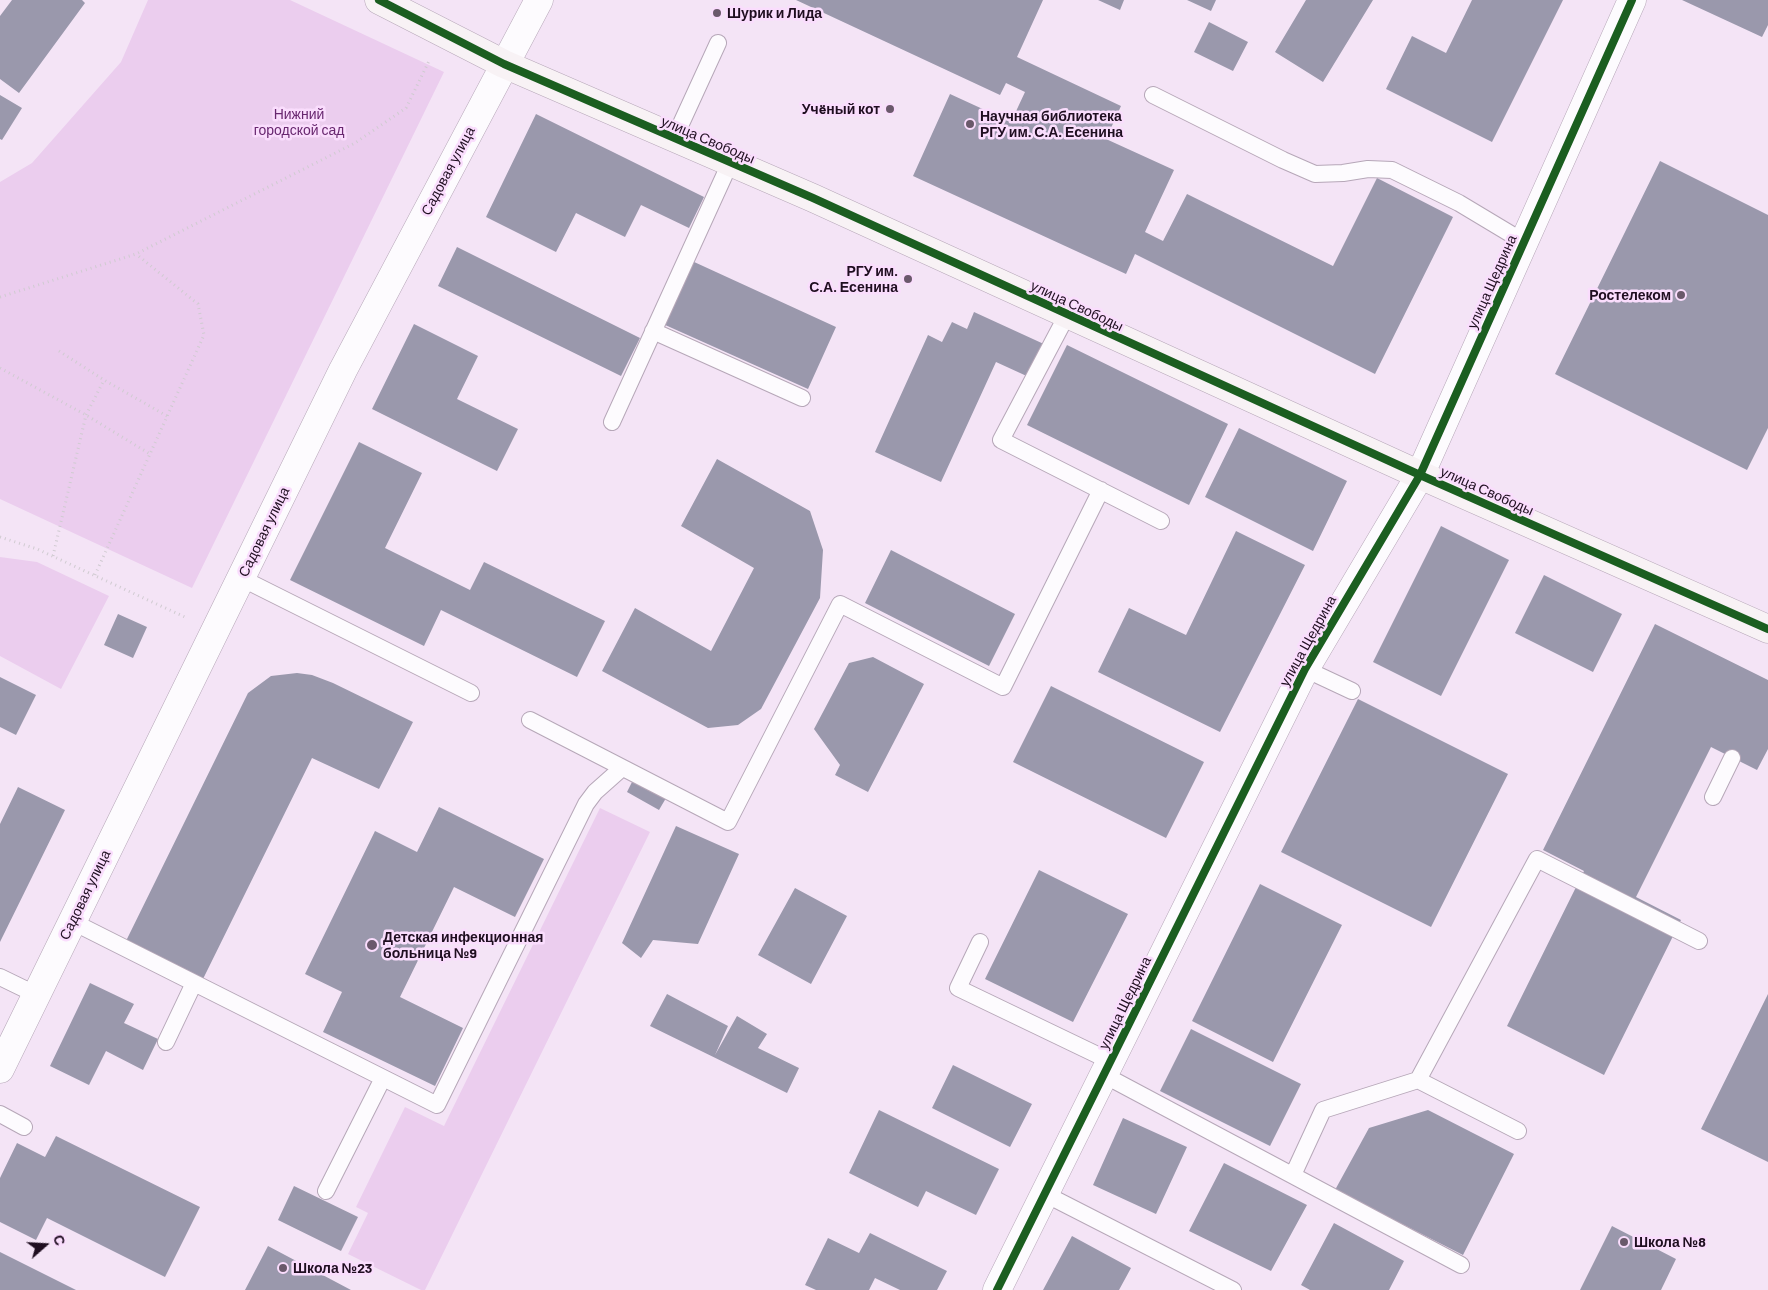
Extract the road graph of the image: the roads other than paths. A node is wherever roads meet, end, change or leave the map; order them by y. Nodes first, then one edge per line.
1 (379, 0) edge
2 (539, 0) edge
3 (1632, 0) edge
4 (718, 43) dead end
5 (504, 64) junction
6 (1153, 95) dead end
7 (674, 139) junction
8 (730, 163) junction
9 (1524, 242) junction
10 (1067, 315) junction
11 (653, 331) junction
12 (802, 398) dead end
13 (612, 422) dead end
14 (1420, 475) junction
15 (1101, 490) junction
16 (1161, 521) dead end
17 (241, 578) junction
18 (1768, 628) edge
19 (1305, 669) junction
20 (1352, 691) dead end
21 (471, 692) dead end
22 (530, 720) dead end
23 (1732, 758) dead end
24 (622, 768) junction
25 (1714, 797) dead end
26 (72, 922) junction
27 (1699, 941) dead end
28 (980, 942) dead end
29 (0, 977) edge
30 (194, 983) junction
31 (37, 995) junction
32 (166, 1042) dead end
33 (1107, 1068) junction
34 (0, 1070) edge
35 (383, 1078) junction
36 (1418, 1080) junction
37 (0, 1114) edge
38 (24, 1127) dead end
39 (1518, 1131) dead end
40 (1293, 1175) junction
41 (326, 1191) dead end
42 (1045, 1194) junction
43 (1461, 1265) dead end
44 (997, 1290) edge
45 (1232, 1290) edge

1 - 5 street, улица Свободы
2 - 5 street, Садовая улица
3 - 9 street, улица Щедрина
4 - 7 lane
5 - 7 street, улица Свободы
5 - 17 street, Садовая улица
6 - 9 lane
7 - 8 street, улица Свободы
8 - 10 street, улица Свободы
8 - 11 lane
9 - 14 street, улица Щедрина
10 - 14 street, улица Свободы
10 - 15 lane
11 - 12 lane
11 - 13 lane
14 - 18 street, улица Свободы
14 - 19 street, улица Щедрина
15 - 16 lane
15 - 24 lane
17 - 21 lane
17 - 26 street, Садовая улица
19 - 20 lane
19 - 33 street, улица Щедрина
22 - 24 lane
23 - 25 lane
24 - 35 lane
26 - 30 lane
26 - 31 street, Садовая улица
27 - 36 lane
28 - 33 lane
29 - 31 lane
30 - 32 lane
30 - 35 lane
31 - 34 street, Садовая улица
33 - 40 lane
33 - 42 street, улица Щедрина
35 - 41 lane
36 - 39 lane
36 - 40 lane
37 - 38 lane
40 - 43 lane
42 - 44 street, улица Щедрина
42 - 45 lane

